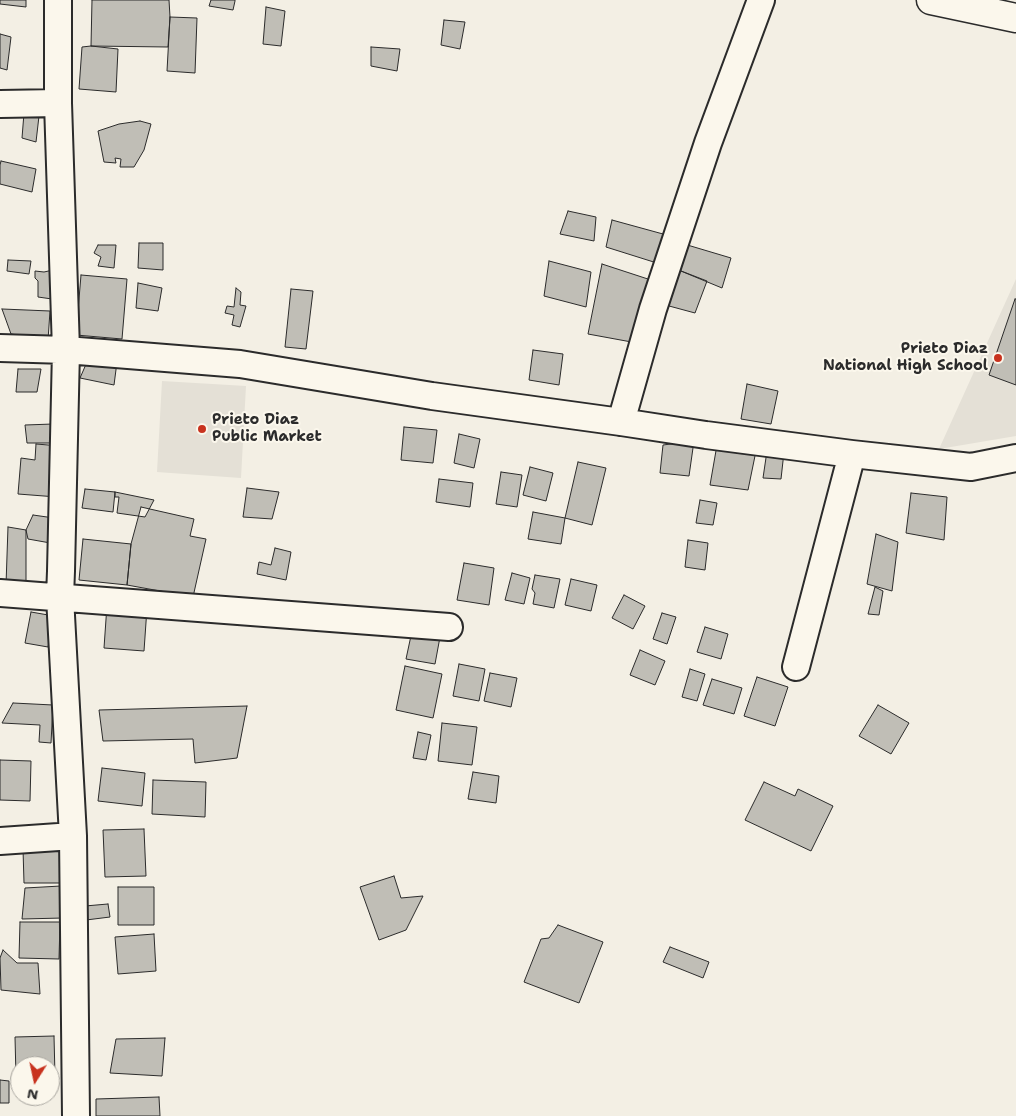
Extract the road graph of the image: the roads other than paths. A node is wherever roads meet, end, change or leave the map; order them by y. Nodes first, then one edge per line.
1 (58, 0) edge
2 (761, 0) edge
3 (931, 0) edge
4 (1016, 18) edge
5 (58, 103) junction
6 (0, 104) edge
7 (0, 348) edge
8 (66, 350) junction
9 (621, 422) junction
10 (852, 454) junction
11 (1016, 458) edge
12 (0, 594) edge
13 (60, 597) junction
14 (449, 627) dead end
15 (796, 667) dead end
16 (73, 836) junction
17 (0, 841) edge
18 (76, 1116) edge

1 - 5 street
2 - 9 street
3 - 4 main road
5 - 6 street
5 - 8 street
7 - 8 street
8 - 9 street
8 - 13 street
9 - 10 street
10 - 11 street
10 - 15 street
12 - 13 street
13 - 14 street
13 - 16 street
16 - 17 street
16 - 18 street

